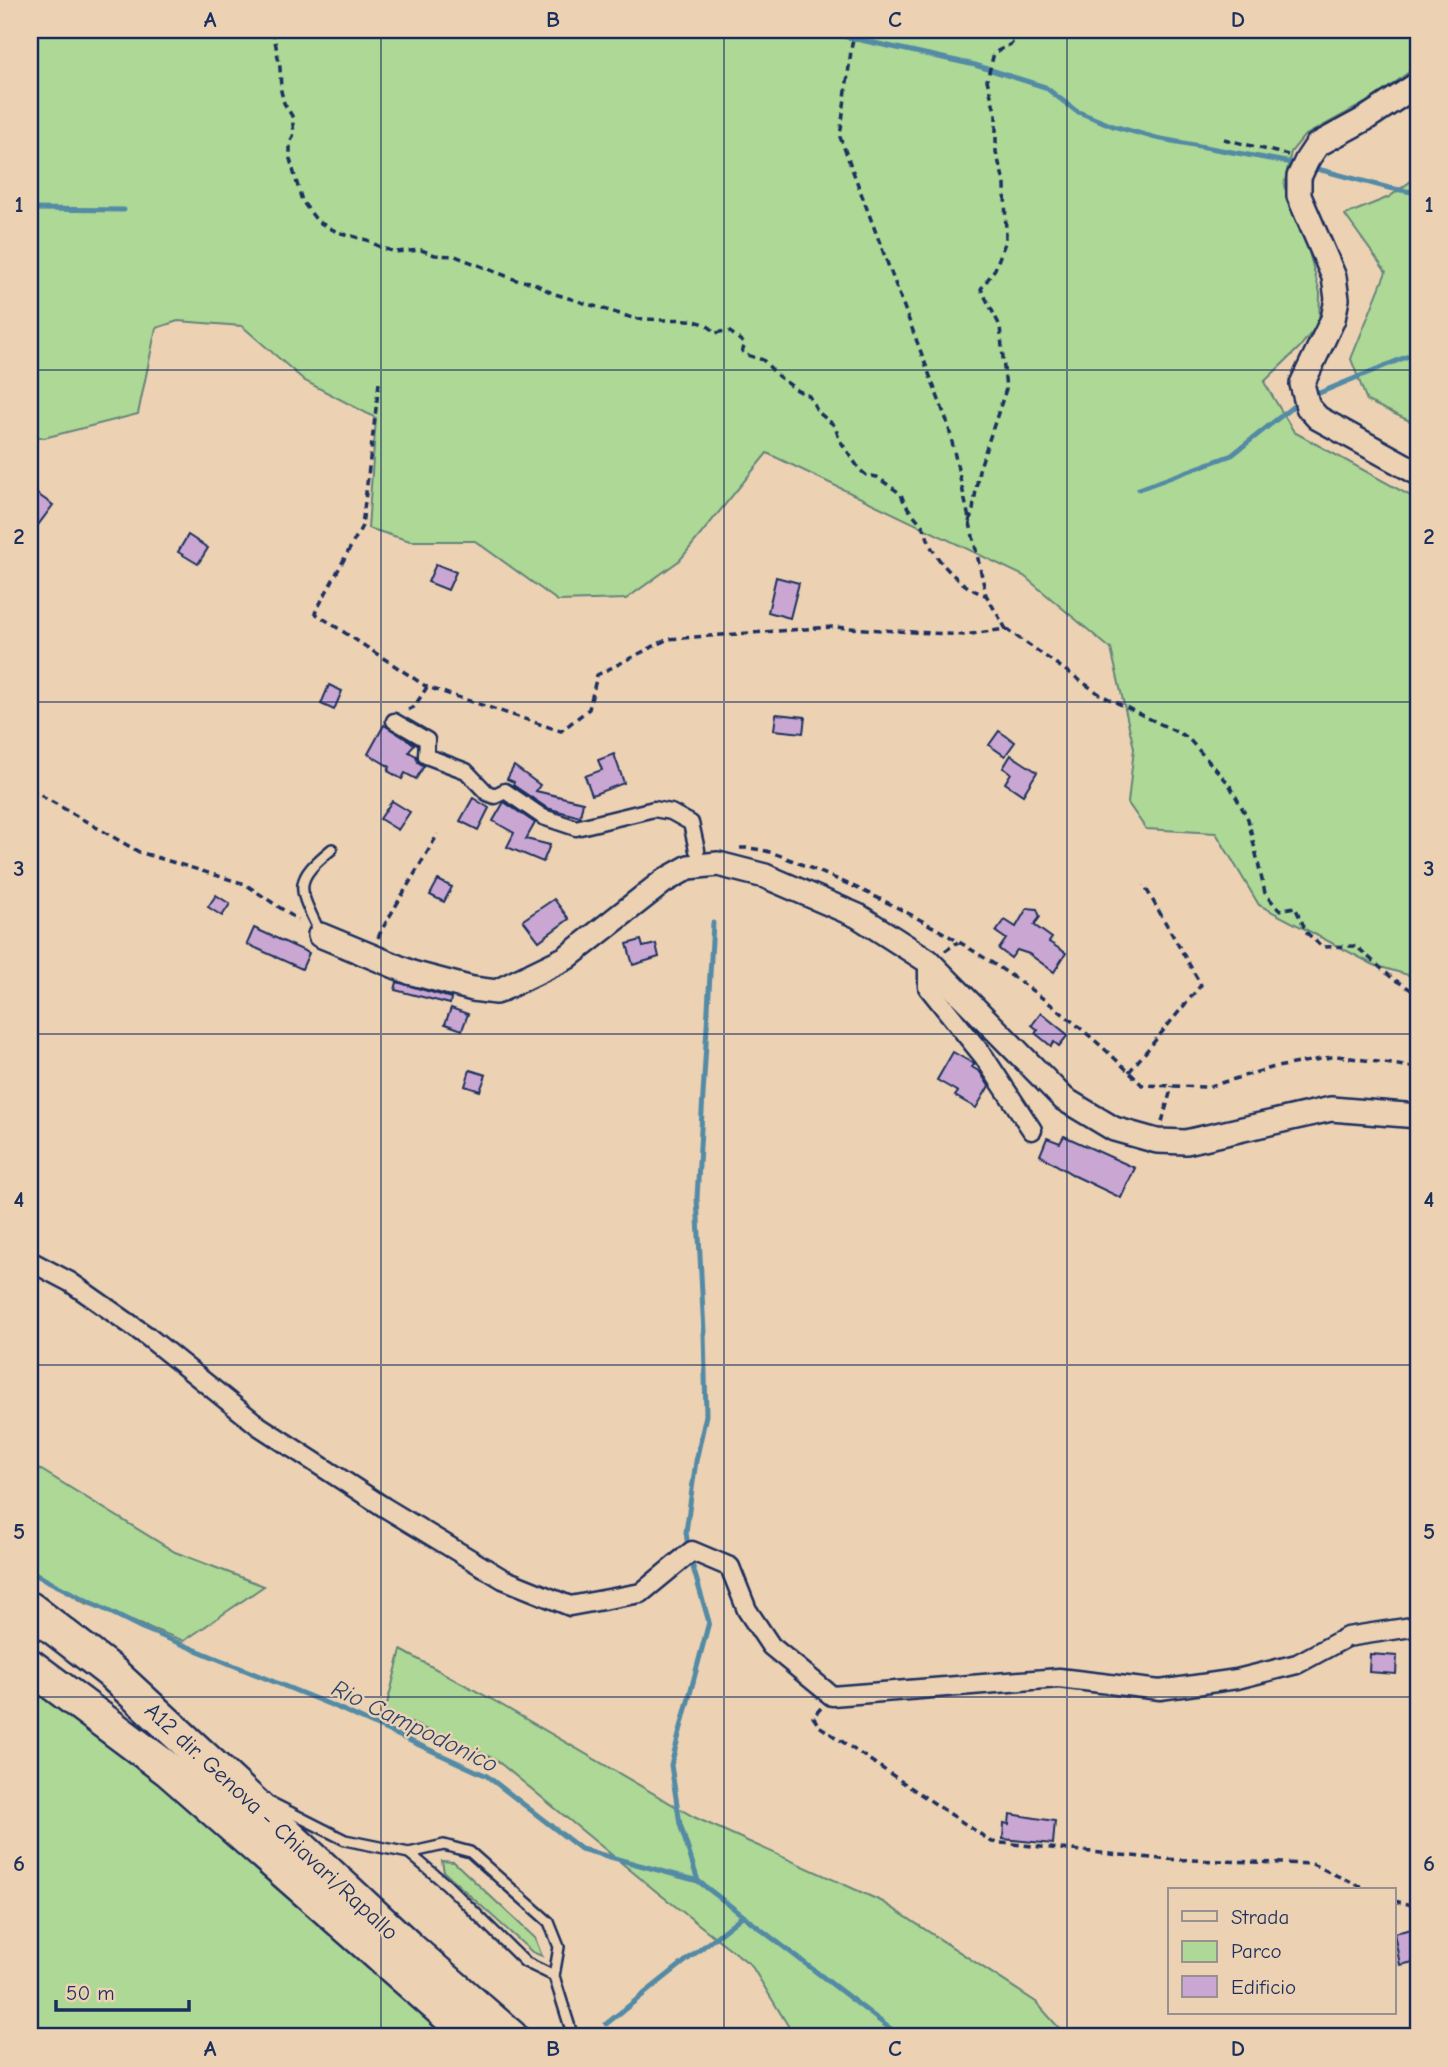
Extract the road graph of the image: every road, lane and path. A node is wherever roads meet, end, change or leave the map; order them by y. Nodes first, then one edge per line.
1 (273, 30) edge
2 (858, 30) edge
3 (1025, 30) edge
4 (1418, 83) edge
5 (1224, 139) dead end
6 (1307, 160) junction
7 (379, 383) dead end
8 (1418, 473) edge
9 (968, 524) junction
10 (986, 595) junction
11 (1006, 629) junction
12 (427, 687) junction
13 (394, 721) joint
14 (30, 789) edge
15 (438, 834) dead end
16 (332, 849) dead end
17 (697, 849) dead end
18 (1144, 885) dead end
19 (320, 935) junction
20 (958, 942) dead end
21 (371, 956) junction
22 (928, 961) junction
23 (1418, 994) edge
24 (1418, 1068) edge
25 (1129, 1072) junction
26 (1172, 1086) junction
27 (1418, 1116) edge
28 (1032, 1130) dead end
29 (1157, 1141) junction
30 (30, 1261) edge
31 (30, 1609) edge
32 (1418, 1626) edge
33 (30, 1666) edge
34 (110, 1671) junction
35 (153, 1696) dead end
36 (832, 1696) junction
37 (267, 1800) dead end
38 (409, 1853) junction
39 (1364, 1888) edge
40 (1396, 1901) edge
41 (1418, 1906) edge
42 (554, 1976) junction
43 (473, 2037) edge
44 (511, 2037) edge
45 (573, 2037) edge

1 - 10 path
2 - 9 path
3 - 9 path
4 - 6 street
5 - 6 path
6 - 8 street
7 - 12 path
9 - 10 path
10 - 11 path
11 - 12 path
11 - 23 path
12 - 13 path
13 - 17 street
14 - 19 path
15 - 21 path
16 - 19 lane
18 - 25 path
19 - 21 street
20 - 25 path
21 - 22 street
22 - 28 street
22 - 29 street
24 - 26 path
25 - 26 path
26 - 29 path
27 - 29 street
30 - 36 street
31 - 34 highway, A12 dir. Genova - Chiavari/Rapallo
32 - 36 street
33 - 43 highway
34 - 35 lane
34 - 44 highway, A12 dir. Genova - Chiavari/Rapallo
36 - 39 path
37 - 38 lane
38 - 42 lane
38 - 42 lane
40 - 41 path
42 - 45 lane

